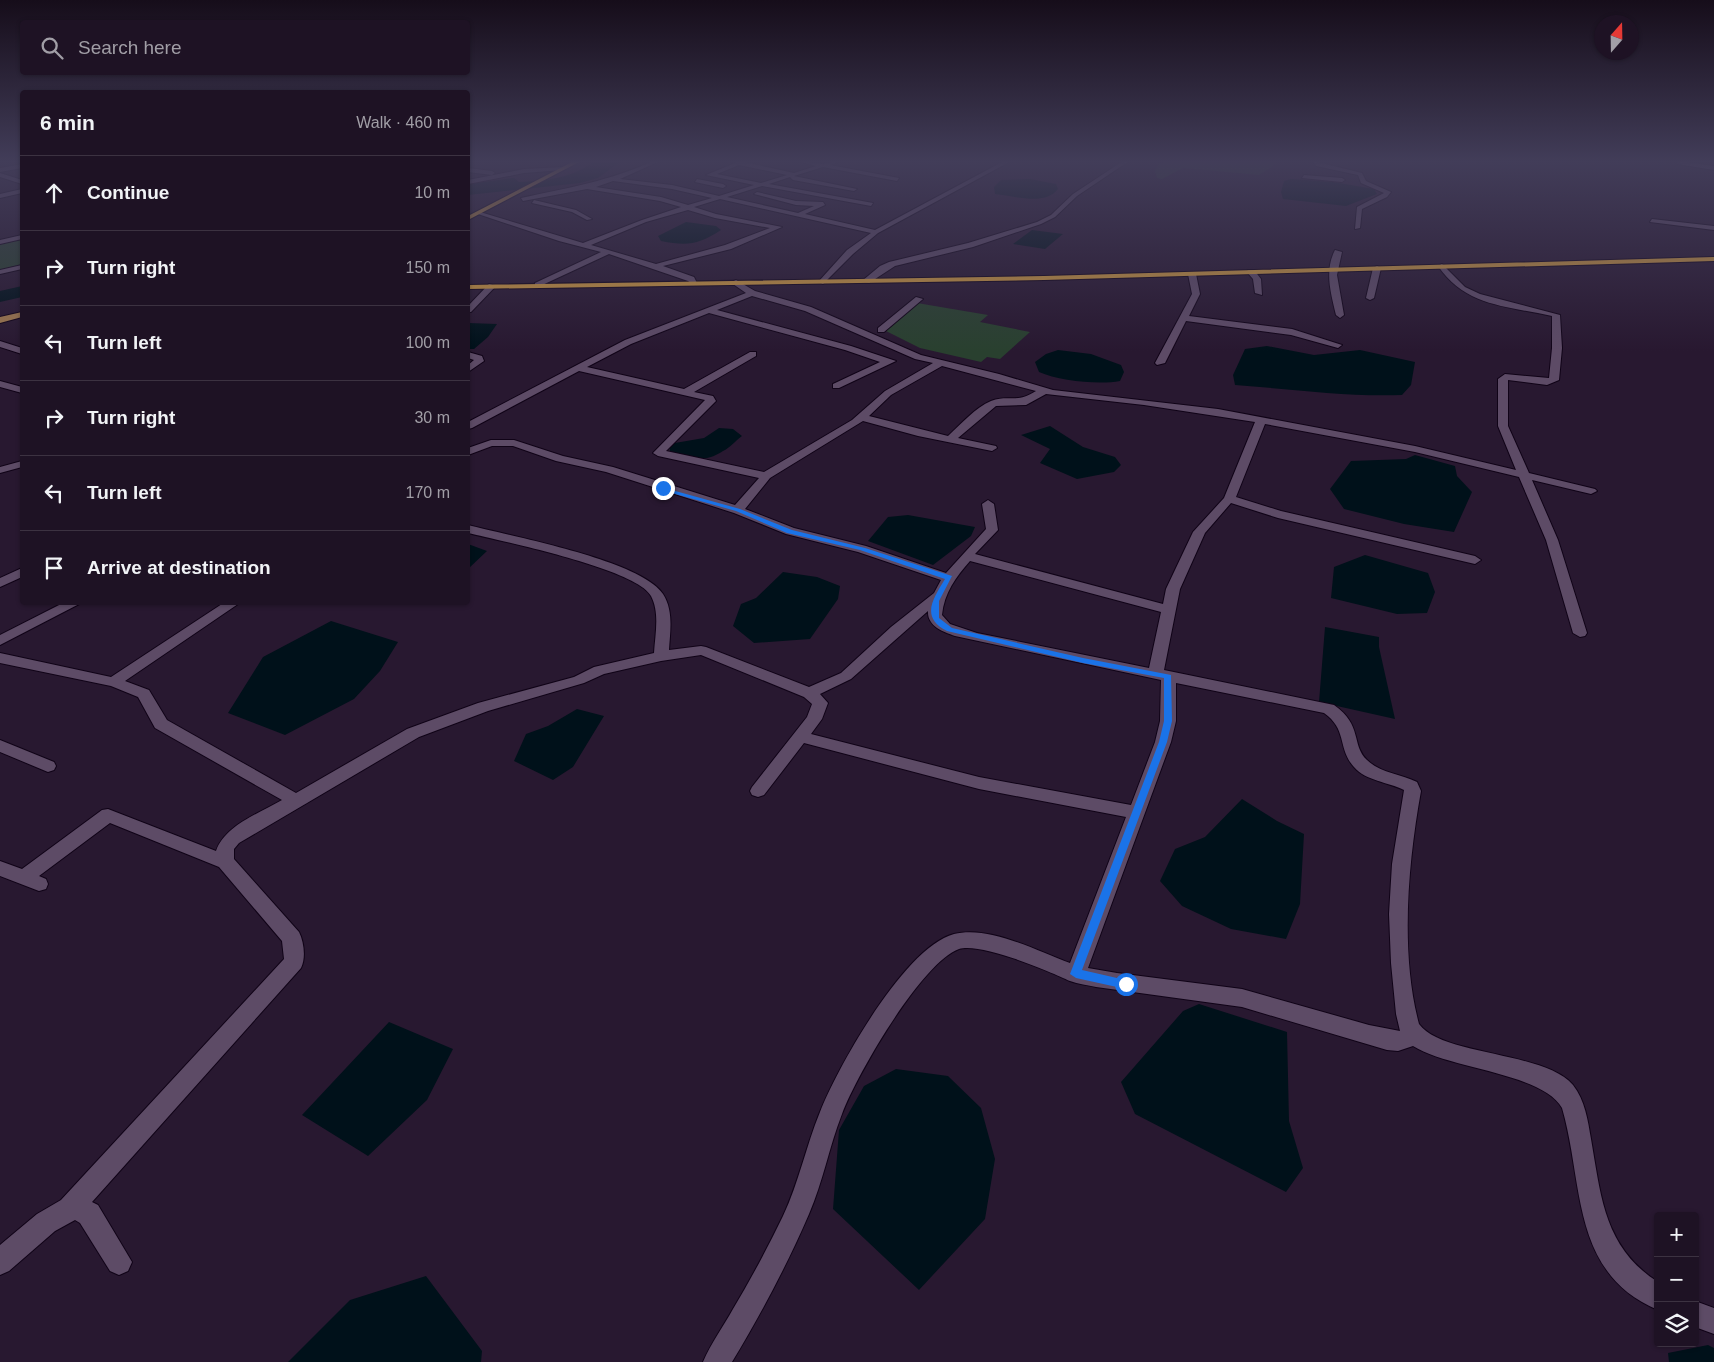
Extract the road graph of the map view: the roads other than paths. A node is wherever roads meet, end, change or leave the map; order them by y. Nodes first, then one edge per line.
1 (515, 225) edge
2 (635, 225) edge
3 (770, 225) edge
4 (782, 225) edge
5 (843, 225) edge
6 (890, 225) edge
7 (1031, 225) edge
8 (1357, 225) edge
9 (1684, 225) edge
10 (779, 226) junction
11 (1357, 228) dead end
12 (1714, 228) edge
13 (876, 232) junction
14 (20, 237) edge
15 (0, 242) edge
16 (583, 246) junction
17 (608, 252) junction
18 (1338, 252) dead end
19 (1714, 259) edge
20 (656, 266) junction
21 (1442, 266) junction
22 (20, 267) edge
23 (1377, 268) junction
24 (1333, 270) junction
25 (0, 272) edge
26 (1252, 272) junction
27 (1192, 274) junction
28 (866, 281) junction
29 (736, 282) junction
30 (823, 282) junction
31 (693, 283) junction
32 (538, 285) junction
33 (492, 286) junction
34 (470, 287) edge
35 (752, 293) junction
36 (1259, 293) dead end
37 (1370, 298) dead end
38 (919, 299) dead end
39 (470, 308) edge
40 (711, 311) junction
41 (20, 315) edge
42 (1340, 315) dead end
43 (1185, 318) junction
44 (0, 320) edge
45 (881, 330) dead end
46 (0, 344) edge
47 (1338, 345) dead end
48 (20, 350) edge
49 (908, 353) junction
50 (753, 354) dead end
51 (470, 356) edge
52 (888, 362) junction
53 (940, 363) junction
54 (1160, 363) dead end
55 (470, 368) edge
56 (576, 368) junction
57 (0, 384) edge
58 (836, 386) dead end
59 (20, 390) edge
60 (1044, 391) junction
61 (686, 392) junction
62 (0, 395) edge
63 (861, 417) junction
64 (1261, 420) junction
65 (470, 425) edge
66 (949, 440) junction
67 (992, 448) dead end
68 (470, 451) edge
69 (20, 465) edge
70 (0, 470) edge
71 (1523, 474) junction
72 (766, 476) junction
73 (1591, 491) dead end
74 (1229, 499) junction
75 (988, 504) dead end
76 (738, 510) junction
77 (470, 530) edge
78 (966, 556) junction
79 (1475, 560) dead end
80 (20, 573) edge
81 (949, 578) junction
82 (0, 584) edge
83 (1173, 589) junction
84 (938, 596) junction
85 (71, 605) edge
86 (230, 605) edge
87 (1580, 632) dead end
88 (0, 641) edge
89 (661, 656) junction
90 (0, 658) edge
91 (16, 662) junction
92 (0, 669) edge
93 (1168, 677) junction
94 (114, 682) junction
95 (809, 693) junction
96 (800, 737) junction
97 (0, 746) edge
98 (48, 766) dead end
99 (758, 791) dead end
100 (294, 800) junction
101 (1138, 813) junction
102 (225, 862) junction
103 (0, 868) edge
104 (1076, 974) junction
105 (1415, 1036) junction
106 (70, 1209) junction
107 (0, 1262) edge
108 (119, 1262) dead end
109 (1654, 1295) edge
110 (1699, 1315) edge
111 (1714, 1321) edge
112 (717, 1362) edge

1 - 16 street
2 - 16 street
3 - 10 street
4 - 10 street
5 - 13 street
6 - 13 street
7 - 28 street
8 - 11 street
9 - 12 street
10 - 20 street
13 - 30 street
14 - 15 street
16 - 17 street
17 - 20 street
17 - 32 street
18 - 24 street
19 - 21 highway
20 - 31 street
21 - 23 highway
21 - 71 street
22 - 25 street
23 - 24 highway
23 - 37 street
24 - 26 highway
24 - 42 street
26 - 27 highway
26 - 36 street
27 - 28 highway
27 - 43 street
28 - 30 highway
29 - 30 highway
29 - 31 highway
29 - 35 street
31 - 32 highway
32 - 33 highway
33 - 34 highway
33 - 39 street
35 - 40 street
35 - 49 street
38 - 45 street
40 - 52 street
40 - 56 street
41 - 44 main road
43 - 47 street
43 - 54 street
46 - 48 street
49 - 52 street
49 - 53 street
50 - 61 street
51 - 55 street
52 - 58 street
53 - 60 street
53 - 63 street
56 - 61 street
56 - 65 street
57 - 59 street
59 - 62 street
60 - 64 street
60 - 66 street
61 - 72 street
63 - 66 street
63 - 72 street
64 - 71 street
64 - 74 street
66 - 67 street
68 - 76 street
69 - 70 street
71 - 73 street
71 - 87 street
72 - 76 street
74 - 79 street
74 - 83 street
75 - 78 street
76 - 81 street
77 - 89 street
78 - 81 street
78 - 83 street
80 - 82 street
81 - 84 street
83 - 93 street
84 - 93 street
84 - 95 street
85 - 88 street
86 - 94 street
89 - 95 street
89 - 100 street
90 - 91 street
91 - 92 street
91 - 94 street
93 - 101 street
93 - 105 street
94 - 100 street
95 - 96 street
96 - 99 street
96 - 101 street
97 - 98 street
100 - 102 street
101 - 104 street
102 - 103 street
102 - 106 street
104 - 105 street
104 - 112 street
105 - 109 street
106 - 107 street
106 - 108 street
110 - 111 street

